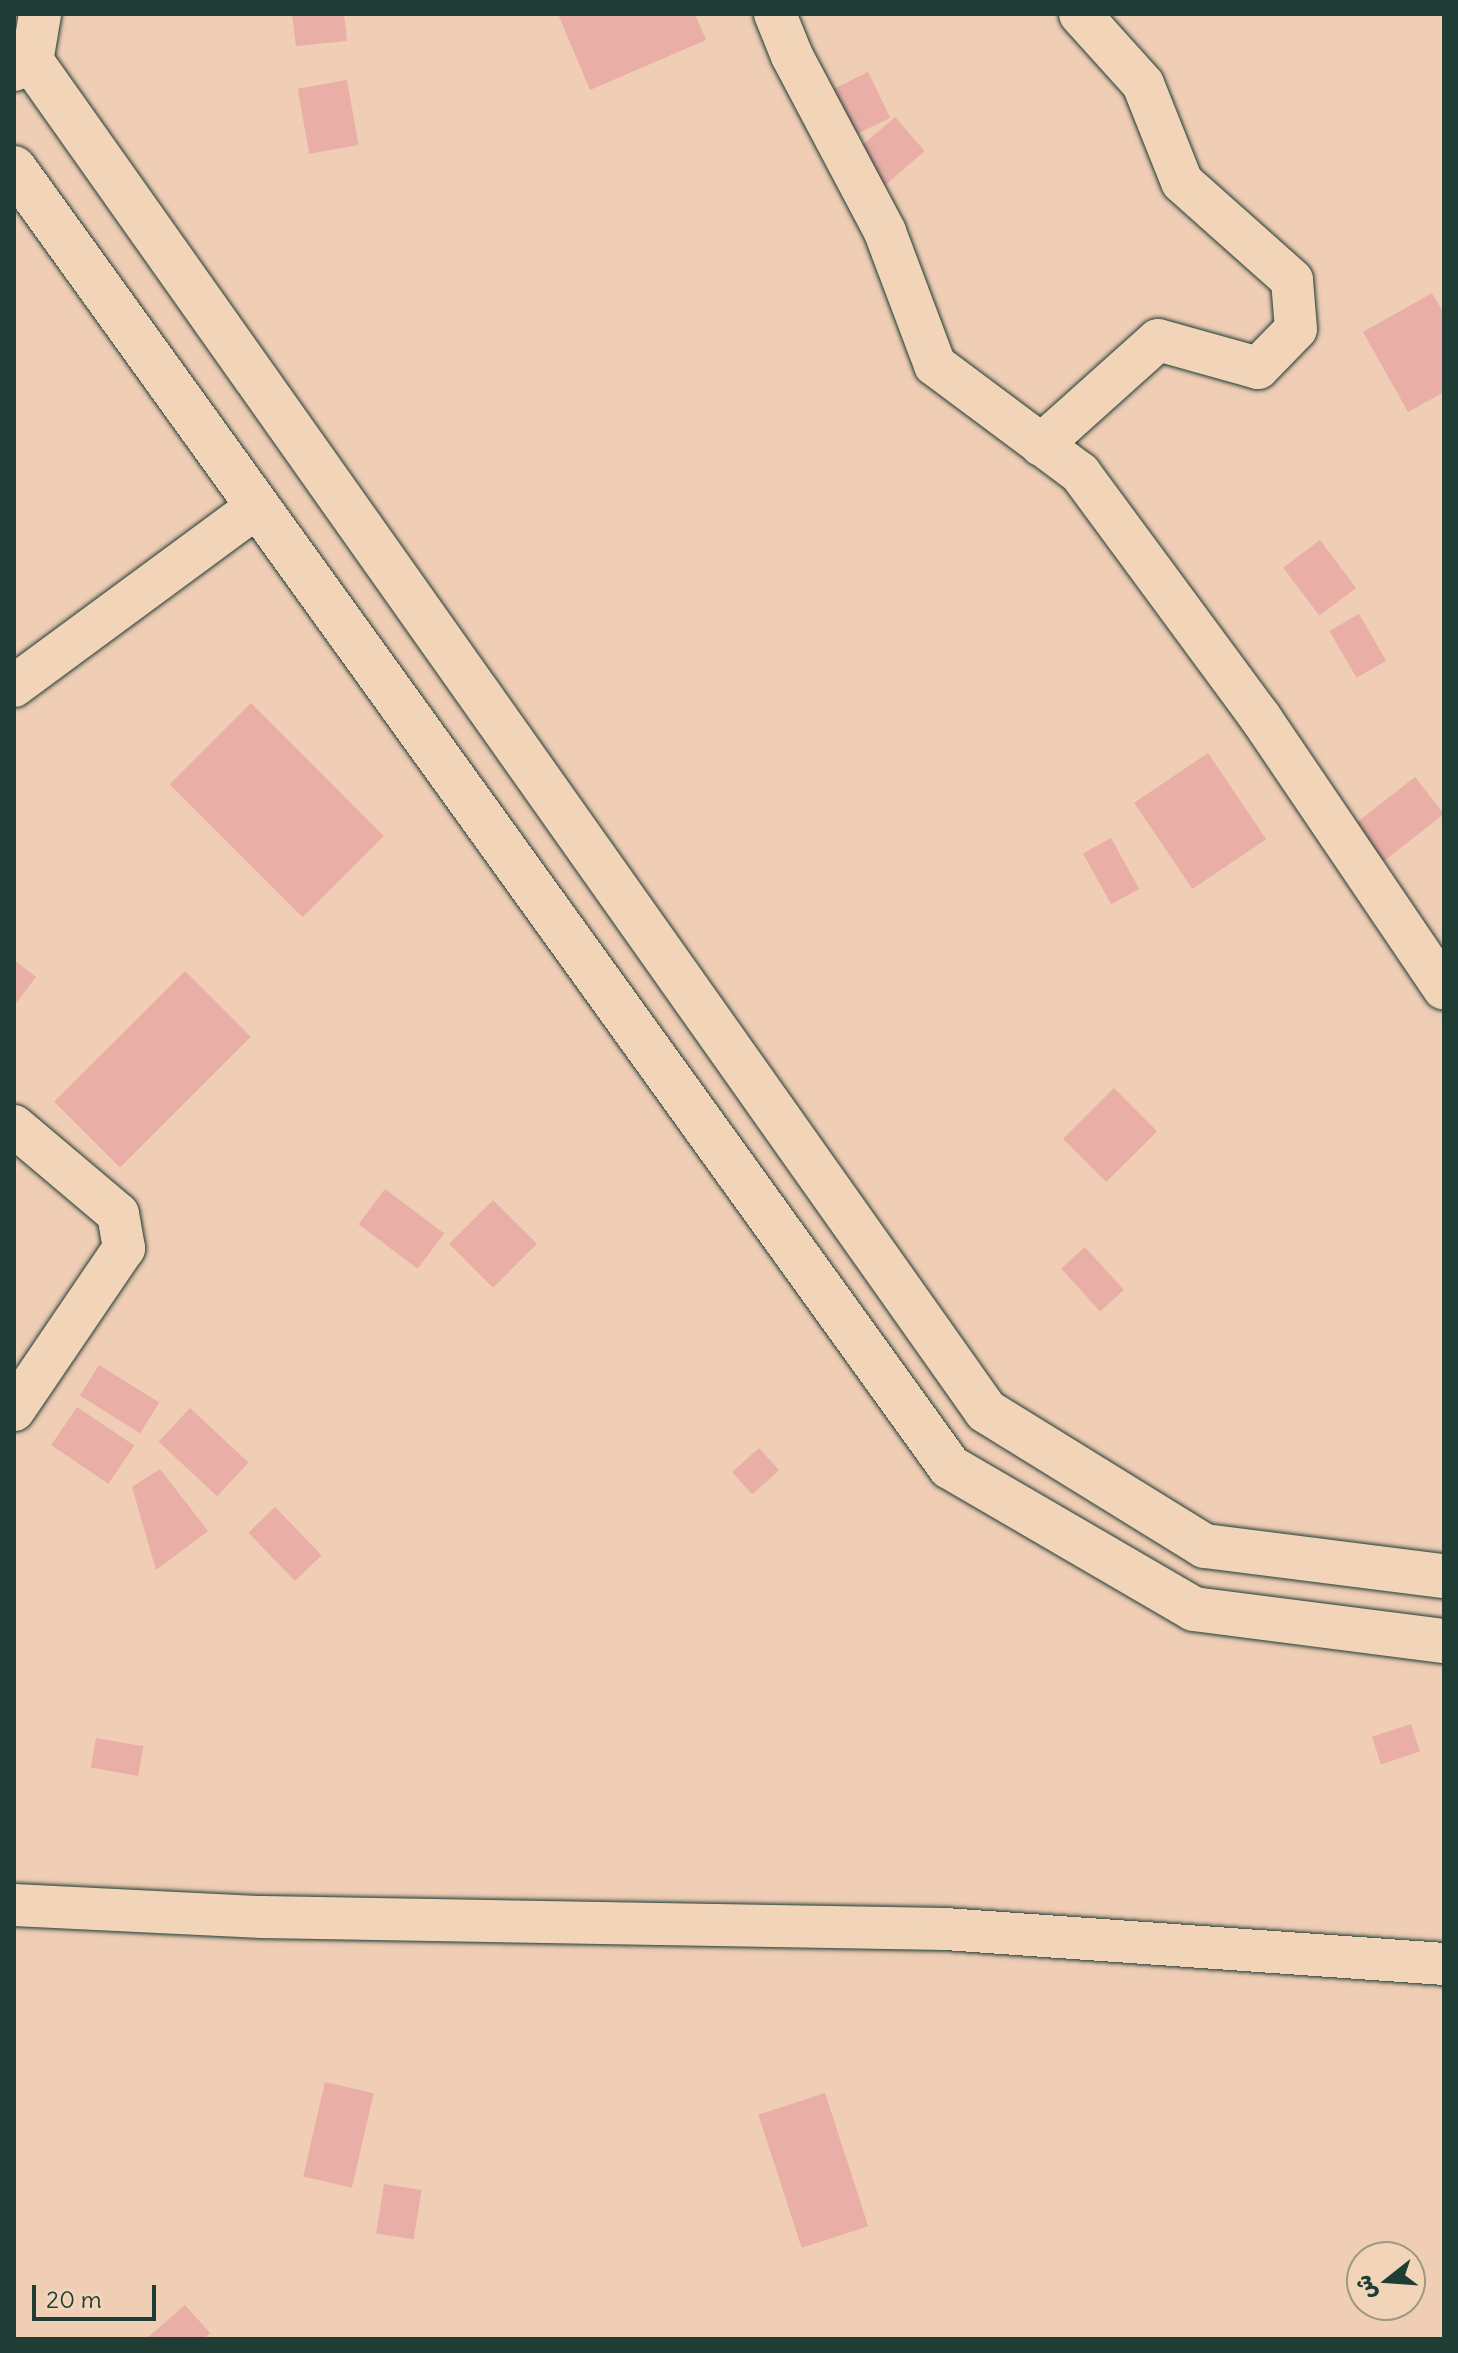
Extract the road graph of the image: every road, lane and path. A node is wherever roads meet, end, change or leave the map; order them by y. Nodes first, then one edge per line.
1 (40, 14) edge
2 (775, 14) edge
3 (1080, 14) edge
4 (23, 66) edge
5 (14, 168) edge
6 (1041, 445) junction
7 (258, 506) junction
8 (14, 686) edge
9 (1444, 989) edge
10 (14, 1126) edge
11 (14, 1410) edge
12 (1444, 1576) edge
13 (1444, 1641) edge
14 (14, 1905) edge
15 (1444, 1964) edge

1 - 4 street
2 - 6 street
3 - 6 street
4 - 12 street
5 - 7 street
6 - 9 street
7 - 8 street
7 - 13 street
10 - 11 street
14 - 15 street

